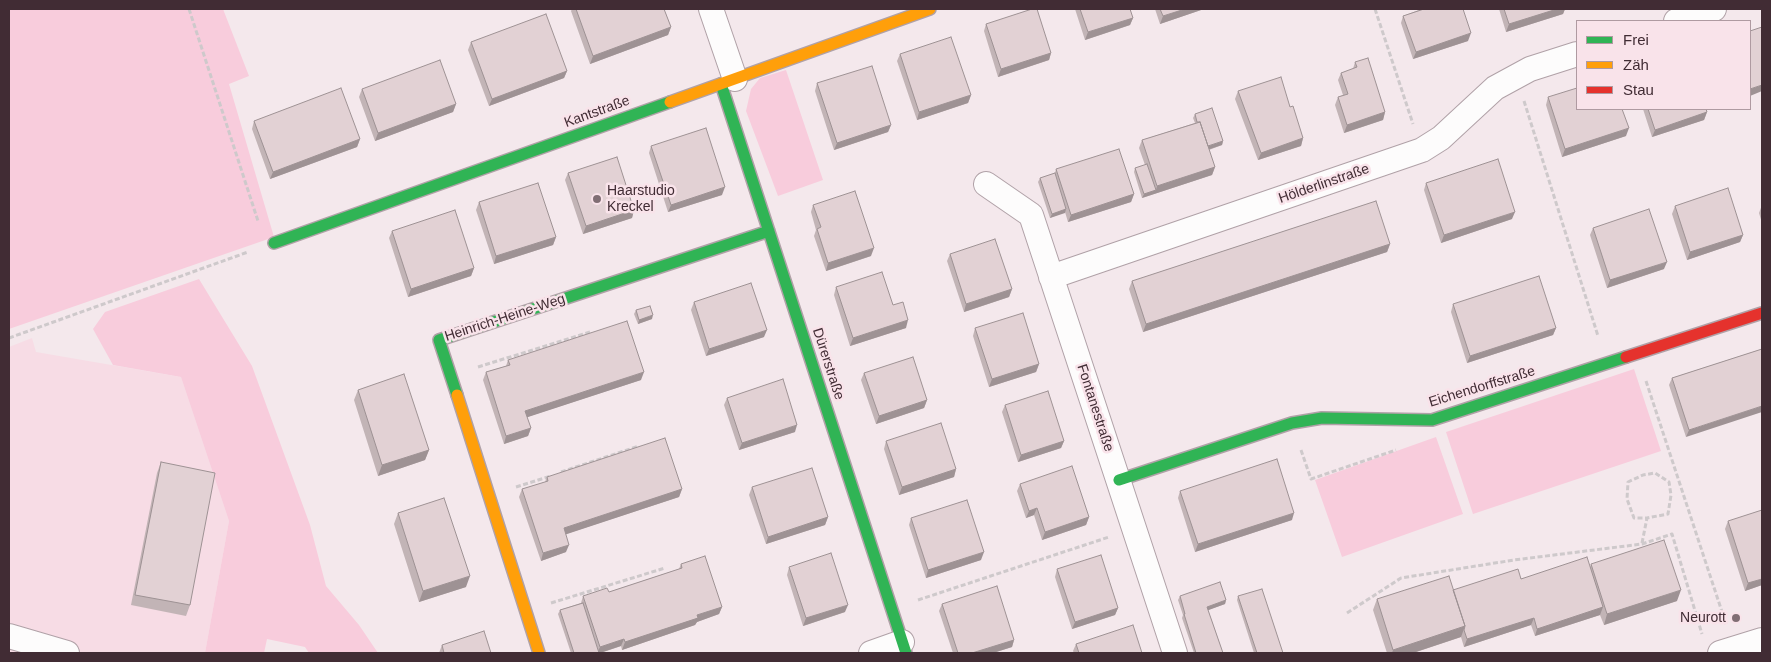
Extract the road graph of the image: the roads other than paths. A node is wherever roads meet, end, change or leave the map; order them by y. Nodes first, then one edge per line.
1 (711, 9) edge
2 (930, 9) edge
3 (1714, 9) edge
4 (1679, 20) edge
5 (1576, 54) edge
6 (728, 81) junction
7 (986, 184) dead end
8 (769, 231) junction
9 (270, 244) road end
10 (1051, 277) junction
11 (1762, 313) edge
12 (1119, 480) junction
13 (9, 636) edge
14 (1762, 640) edge
15 (904, 648) edge
16 (1727, 651) edge
17 (67, 653) edge
18 (539, 653) edge
19 (871, 653) edge
20 (1175, 653) edge

1 - 6 street
2 - 6 street, Kantstraße
3 - 4 street
5 - 10 street, Hölderlinstraße
6 - 8 street, Dürerstraße
6 - 9 street, Kantstraße
7 - 10 street, Fontanestraße
8 - 15 street, Dürerstraße
8 - 18 street, Heinrich-Heine-Weg
10 - 12 street, Fontanestraße
11 - 12 street, Eichendorffstraße
12 - 20 street, Fontanestraße
13 - 17 street
14 - 16 street
15 - 19 street

